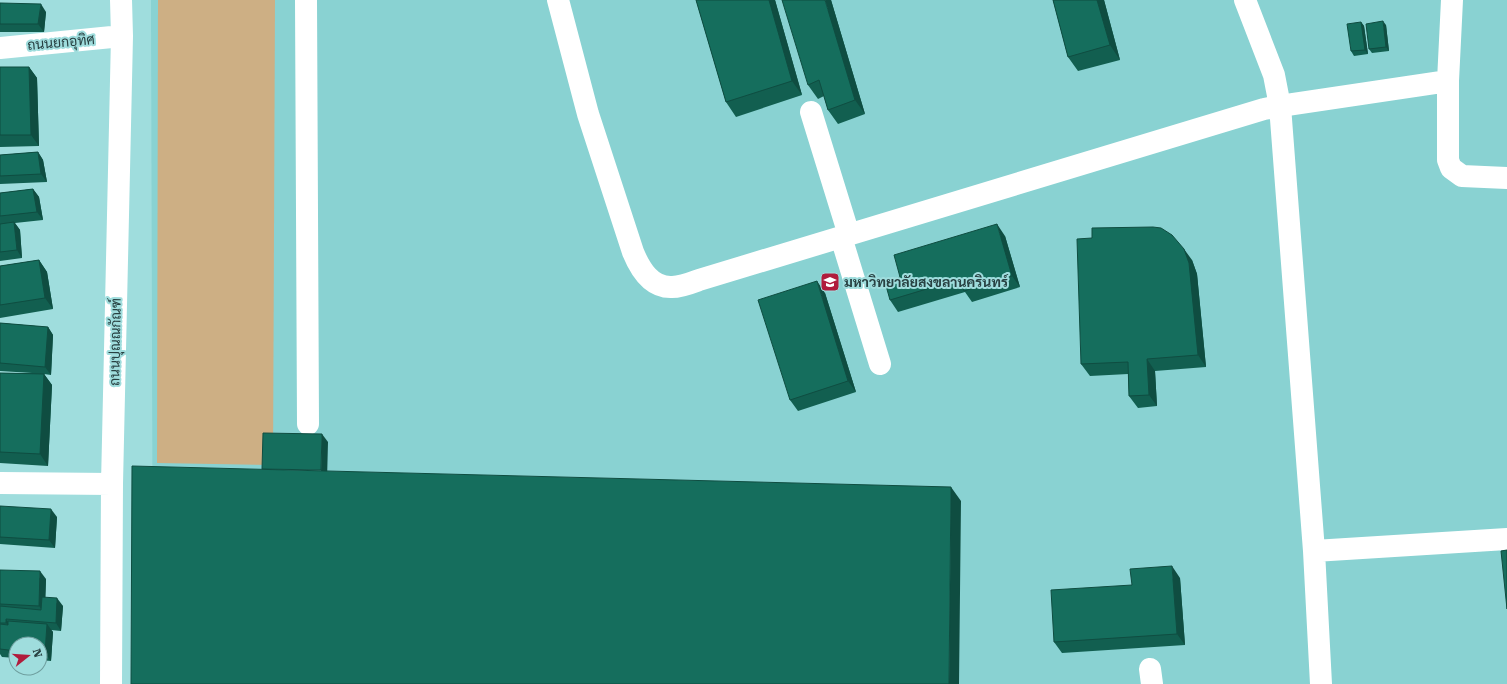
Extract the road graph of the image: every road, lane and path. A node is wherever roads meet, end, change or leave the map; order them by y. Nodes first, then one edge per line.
1 (121, 0) edge
2 (306, 0) edge
3 (558, 0) edge
4 (1245, 0) edge
5 (1452, 0) edge
6 (122, 36) junction
7 (0, 48) edge
8 (1448, 81) junction
9 (1280, 106) junction
10 (811, 112) dead end
11 (1507, 178) edge
12 (845, 236) junction
13 (880, 364) dead end
14 (308, 424) dead end
15 (0, 483) edge
16 (112, 484) junction
17 (1507, 539) edge
18 (1314, 551) junction
19 (111, 684) edge
20 (1321, 684) edge

1 - 6 street, ถนนปุณณกัณฑ์
2 - 14 street
3 - 12 street
4 - 9 street
5 - 8 street
6 - 7 street, ถนนยกอุทิศ
6 - 16 street, ถนนปุณณกัณฑ์
8 - 9 street
8 - 11 street
9 - 12 street
9 - 18 street
10 - 12 street
12 - 13 street
15 - 16 street
16 - 19 street, ถนนปุณณกัณฑ์
17 - 18 street
18 - 20 street

